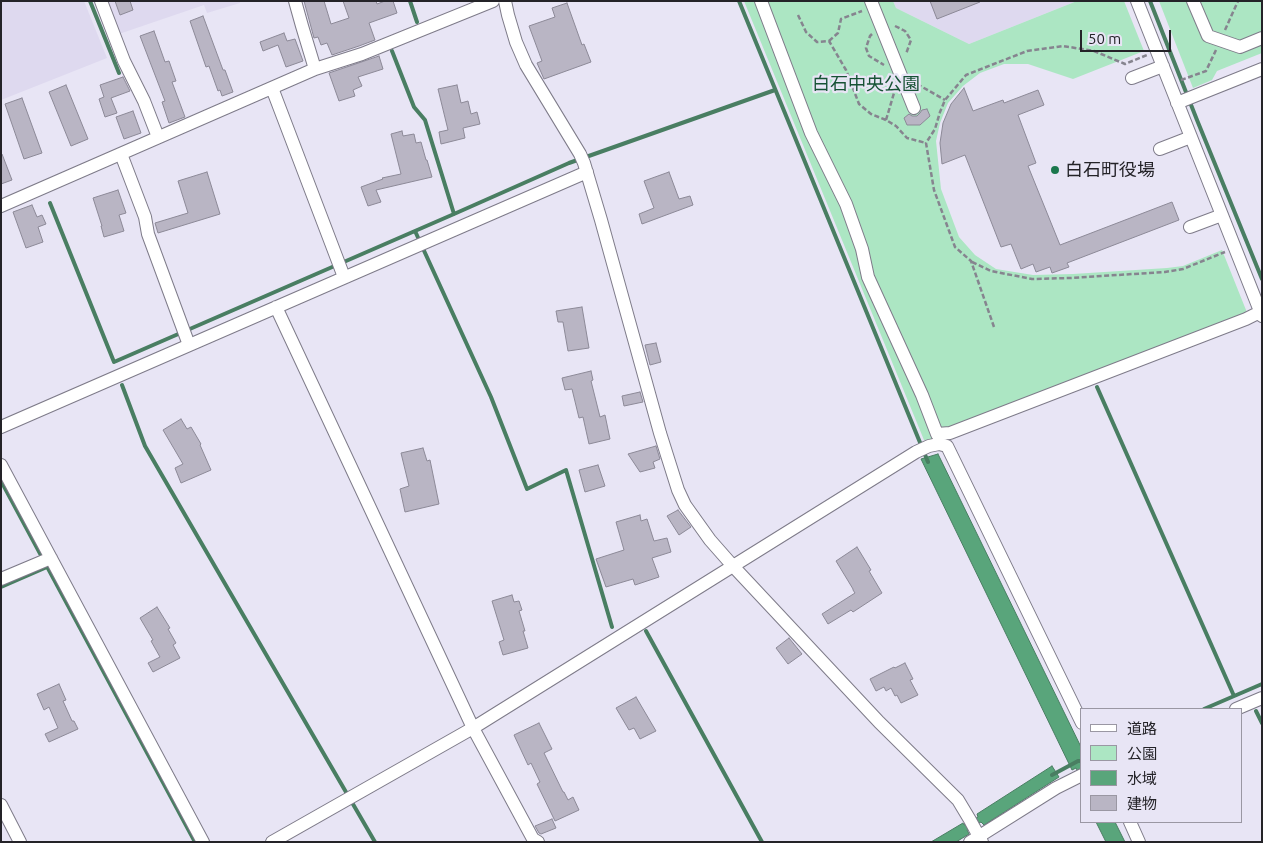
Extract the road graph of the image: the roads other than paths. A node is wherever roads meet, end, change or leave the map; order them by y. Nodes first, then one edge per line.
1 (101, 1) edge
2 (295, 1) edge
3 (493, 1) edge
4 (505, 1) edge
5 (761, 1) edge
6 (1137, 1) edge
7 (1193, 1) edge
8 (872, 4) edge
9 (1262, 38) edge
10 (1163, 66) junction
11 (315, 68) junction
12 (1262, 68) edge
13 (1132, 78) dead end
14 (272, 88) junction
15 (1185, 100) junction
16 (914, 108) dead end
17 (158, 137) junction
18 (1191, 137) junction
19 (1160, 149) dead end
20 (121, 154) junction
21 (584, 163) junction
22 (1, 206) edge
23 (1222, 215) junction
24 (1190, 227) dead end
25 (341, 268) junction
26 (276, 307) junction
27 (1261, 314) edge
28 (185, 336) junction
29 (1, 426) edge
30 (1, 465) edge
31 (46, 560) junction
32 (732, 565) junction
33 (1, 579) edge
34 (1262, 698) edge
35 (1238, 708) edge
36 (1080, 719) edge
37 (473, 728) junction
38 (1080, 776) edge
39 (1, 805) edge
40 (1130, 823) edge
41 (975, 834) edge
42 (20, 842) edge
43 (203, 842) edge
44 (272, 842) edge
45 (538, 842) edge
46 (1140, 842) edge

1 - 17 street
2 - 11 street
3 - 11 street
4 - 21 street
5 - 27 street
6 - 10 street
7 - 9 street
8 - 16 street
10 - 13 street
10 - 15 street
11 - 14 street
12 - 15 street
14 - 17 street
14 - 25 street
15 - 18 street
17 - 20 street
18 - 19 street
18 - 23 street
20 - 22 street
20 - 28 street
21 - 25 street
21 - 32 street
23 - 24 street
23 - 27 street
25 - 26 street
26 - 28 street
26 - 37 street
28 - 29 street
30 - 31 street
31 - 33 street
31 - 43 street
32 - 36 street
32 - 37 street
32 - 41 street
34 - 35 street
37 - 44 street
37 - 45 street
38 - 41 street
39 - 42 street
40 - 46 street

